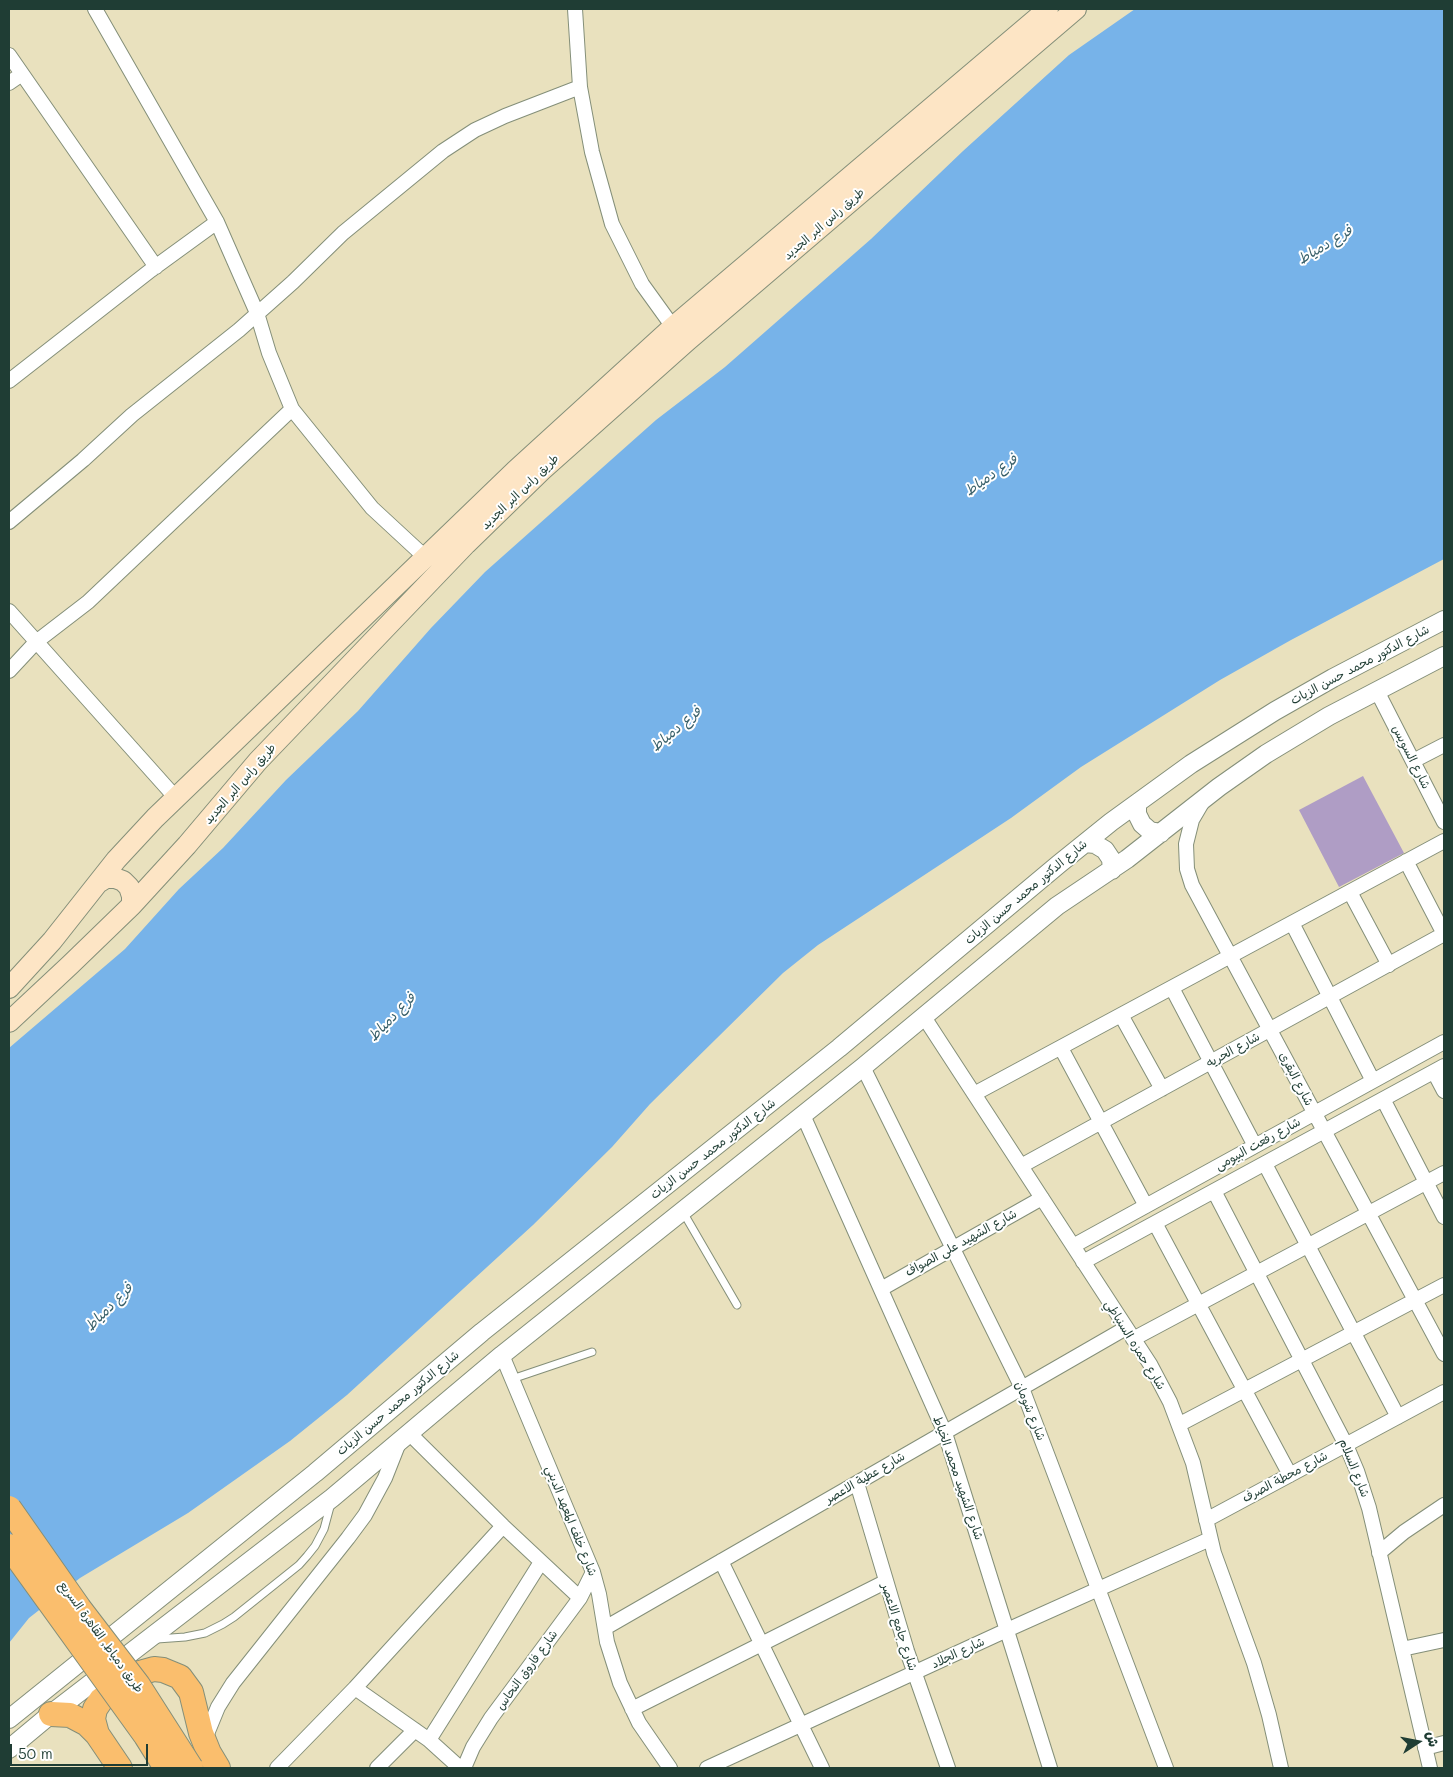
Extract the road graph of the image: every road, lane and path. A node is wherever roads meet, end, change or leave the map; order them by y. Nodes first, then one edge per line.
1 (95, 9) edge
2 (575, 9) edge
3 (1048, 9) edge
4 (1076, 9) edge
5 (9, 55) edge
6 (22, 74) junction
7 (9, 83) edge
8 (580, 88) junction
9 (217, 222) junction
10 (156, 267) junction
11 (257, 314) junction
12 (673, 328) junction
13 (9, 381) edge
14 (292, 409) junction
15 (9, 522) edge
16 (425, 557) junction
17 (9, 611) edge
18 (1444, 620) edge
19 (36, 642) junction
20 (1444, 656) edge
21 (9, 671) edge
22 (1377, 691) junction
23 (1444, 744) edge
24 (1413, 761) junction
25 (176, 798) junction
26 (1204, 799) junction
27 (1138, 803) junction
28 (1444, 822) edge
29 (1161, 833) junction
30 (1444, 841) edge
31 (1085, 843) junction
32 (1406, 861) junction
33 (1112, 870) junction
34 (98, 883) junction
35 (1350, 892) junction
36 (132, 905) junction
37 (1292, 923) junction
38 (1444, 934) edge
39 (1230, 956) junction
40 (1389, 965) junction
41 (9, 988) edge
42 (1172, 988) junction
43 (1330, 997) junction
44 (1121, 1015) junction
45 (924, 1017) junction
46 (9, 1022) edge
47 (1270, 1030) junction
48 (1444, 1042) edge
49 (1061, 1048) junction
50 (1211, 1062) junction
51 (863, 1068) junction
52 (1439, 1069) edge
53 (1374, 1081) junction
54 (1162, 1089) junction
55 (1444, 1091) edge
56 (974, 1094) junction
57 (1383, 1100) junction
58 (1314, 1113) junction
59 (804, 1116) junction
60 (1101, 1123) junction
61 (1324, 1132) junction
62 (1255, 1146) junction
63 (1265, 1164) junction
64 (1021, 1166) junction
65 (1444, 1173) edge
66 (1426, 1182) junction
67 (1214, 1191) junction
68 (1042, 1198) junction
69 (1146, 1206) junction
70 (683, 1211) junction
71 (1368, 1213) junction
72 (1444, 1217) edge
73 (1155, 1223) junction
74 (1073, 1246) junction
75 (1308, 1246) junction
76 (953, 1248) junction
77 (1083, 1262) junction
78 (1256, 1273) junction
79 (1444, 1285) edge
80 (881, 1289) junction
81 (1416, 1300) junction
82 (1198, 1304) junction
83 (736, 1305) dead end
84 (1354, 1333) junction
85 (1130, 1334) junction
86 (592, 1352) dead end
87 (1444, 1354) edge
88 (502, 1355) junction
89 (1302, 1360) junction
90 (512, 1379) junction
91 (1022, 1388) junction
92 (1244, 1390) junction
93 (1444, 1392) edge
94 (1398, 1416) junction
95 (1180, 1424) junction
96 (945, 1433) junction
97 (405, 1436) junction
98 (1346, 1444) junction
99 (1290, 1474) junction
100 (857, 1483) junction
101 (332, 1498) junction
102 (1444, 1505) edge
103 (9, 1508) edge
104 (1206, 1520) junction
105 (503, 1526) junction
106 (1210, 1540) junction
107 (9, 1546) edge
108 (1379, 1553) junction
109 (721, 1561) junction
110 (541, 1562) junction
111 (593, 1572) junction
112 (885, 1582) junction
113 (1098, 1590) junction
114 (580, 1598) junction
115 (605, 1628) junction
116 (1007, 1630) junction
117 (1444, 1640) edge
118 (144, 1642) junction
119 (762, 1644) junction
120 (1402, 1650) junction
121 (914, 1674) junction
122 (355, 1688) junction
123 (632, 1709) junction
124 (51, 1714) junction
125 (9, 1719) edge
126 (801, 1726) junction
127 (415, 1730) junction
128 (97, 1734) junction
129 (429, 1740) junction
130 (204, 1741) junction
131 (1444, 1742) edge
132 (1425, 1748) junction
133 (9, 1749) edge
134 (120, 1768) edge
135 (166, 1768) edge
136 (191, 1768) edge
137 (218, 1768) edge
138 (277, 1768) edge
139 (377, 1768) edge
140 (462, 1768) edge
141 (670, 1768) edge
142 (707, 1768) edge
143 (822, 1768) edge
144 (948, 1768) edge
145 (1050, 1768) edge
146 (1166, 1768) edge
147 (1282, 1768) edge
148 (1430, 1768) edge

1 - 9 street
2 - 8 street
3 - 12 main road, طريق راس البر الجديد
4 - 36 main road, طريق راس البر الجديد
5 - 6 street
6 - 7 street
6 - 10 street
8 - 11 street
8 - 12 street
9 - 10 street
9 - 11 street
10 - 13 street
11 - 14 street
11 - 15 street
12 - 16 main road, طريق راس البر الجديد
14 - 16 street
14 - 19 street
16 - 25 main road, طريق راس البر الجديد
17 - 19 street
18 - 27 street, شارع الدكتور محمد حسن الزيات
19 - 21 street
19 - 25 street
20 - 22 street
22 - 24 street, شارع السويس
22 - 26 street
23 - 24 street
24 - 28 street, شارع السويس
25 - 34 main road, طريق راس البر الجديد
26 - 29 street
26 - 39 street, شارع البقرى
27 - 29 street
27 - 31 street, شارع الدكتور محمد حسن الزيات
29 - 33 street
30 - 32 street
31 - 33 street
31 - 125 street, شارع الدكتور محمد حسن الزيات
32 - 35 street
32 - 38 street
33 - 45 street
34 - 36 main road
34 - 41 main road, طريق راس البر الجديد
35 - 37 street
35 - 40 street
36 - 46 main road, طريق راس البر الجديد
37 - 39 street
37 - 43 street
38 - 40 street, شارع الحريه
39 - 42 street
39 - 47 street, شارع البقرى
40 - 43 street, شارع الحريه
42 - 44 street
42 - 50 street
43 - 47 street, شارع الحريه
43 - 53 street
44 - 49 street
44 - 54 street
45 - 51 street
45 - 56 street, شارع حمزه السنباطي
47 - 50 street, شارع الحريه
47 - 58 street, شارع البقرى
48 - 53 street, شارع رفعت البيومى
49 - 56 street
49 - 60 street
50 - 54 street, شارع الحريه
50 - 62 street
51 - 59 street
51 - 76 street, شارع شومان
52 - 55 street
52 - 57 street, شارع رفعت البيومى
53 - 58 street, شارع رفعت البيومى
54 - 60 street, شارع الحريه
56 - 64 street, شارع حمزه السنباطي
57 - 61 street, شارع رفعت البيومى
57 - 66 street
58 - 61 street, شارع البقرى
58 - 62 street, شارع رفعت البيومى
59 - 70 street
59 - 80 street, شارع الشهيد محمد الخياط
60 - 64 street, شارع الحريه
60 - 69 street
61 - 63 street, شارع رفعت البيومى
61 - 71 street, شارع البقرى
62 - 69 street, شارع رفعت البيومى
63 - 67 street, شارع رفعت البيومى
63 - 75 street
64 - 68 street, شارع حمزه السنباطي
65 - 66 street, شارع عطية الاعصر
66 - 71 street, شارع عطية الاعصر
66 - 72 street
67 - 73 street, شارع رفعت البيومى
67 - 78 street, شارع السلام
68 - 74 street, شارع حمزه السنباطي
68 - 76 street, شارع الشهيد على الصواف
69 - 74 street, شارع رفعت البيومى
70 - 83 lane
70 - 88 street
71 - 75 street, شارع عطية الاعصر
71 - 81 street, شارع البقرى
73 - 77 street, شارع رفعت البيومى
73 - 82 street
74 - 77 street, شارع حمزه السنباطي
75 - 78 street, شارع عطية الاعصر
75 - 84 street
76 - 80 street, شارع الشهيد على الصواف
76 - 91 street, شارع شومان
77 - 85 street, شارع حمزه السنباطي
78 - 82 street, شارع عطية الاعصر
78 - 89 street, شارع السلام
79 - 81 street
80 - 96 street, شارع الشهيد محمد الخياط
81 - 84 street
81 - 87 street, شارع البقرى
82 - 85 street, شارع عطية الاعصر
82 - 92 street
84 - 89 street
84 - 94 street
85 - 91 street, شارع عطية الاعصر
85 - 95 street, شارع حمزه السنباطي
86 - 90 lane
88 - 90 street, شارع خلف المعهد الديني
88 - 97 street
89 - 92 street
89 - 98 street, شارع السلام
90 - 111 street, شارع خلف المعهد الديني
91 - 96 street, شارع عطية الاعصر
91 - 113 street, شارع شومان
92 - 95 street
92 - 99 street
93 - 94 street, شارع محطة الصرف
94 - 98 street, شارع محطة الصرف
95 - 104 street, شارع حمزه السنباطي
96 - 100 street, شارع عطية الاعصر
96 - 116 street, شارع الشهيد محمد الخياط
97 - 101 street
97 - 105 street
97 - 130 street
98 - 99 street, شارع محطة الصرف
98 - 108 street, شارع السلام
99 - 104 street, شارع محطة الصرف
100 - 109 street, شارع عطية الاعصر
100 - 112 street, شارع جامع الاعصر
101 - 118 street
101 - 118 lane
102 - 108 street
103 - 136 highway, طريق دمياط, القاهرة السريع, bridge
104 - 106 street, شارع حمزه السنباطي
105 - 110 street
105 - 122 street
106 - 113 street, شارع الجلاد
106 - 147 street, شارع حمزه السنباطي
107 - 135 highway, طريق دمياط, القاهرة السريع, bridge
108 - 120 street, شارع السلام
109 - 115 street, شارع عطية الاعصر
109 - 119 street
110 - 114 street
110 - 129 street
111 - 114 street, شارع فاروق النحاس
111 - 115 street, شارع خلف المعهد الديني
112 - 119 street
112 - 121 street, شارع جامع الاعصر
113 - 116 street, شارع الجلاد
113 - 146 street, شارع شومان
114 - 140 street, شارع فاروق النحاس
115 - 123 street, شارع خلف المعهد الديني
116 - 121 street, شارع الجلاد
116 - 145 street, شارع الشهيد محمد الخياط
117 - 120 street
118 - 124 street
119 - 123 street
119 - 126 street
120 - 132 street, شارع السلام
121 - 126 street, شارع الجلاد
121 - 144 street, شارع جامع الاعصر
122 - 127 street
122 - 138 street
123 - 141 street, شارع خلف المعهد الديني
124 - 128 highway
124 - 133 street
126 - 142 street, شارع الجلاد
126 - 143 street
127 - 129 street
127 - 139 street
128 - 130 highway
128 - 134 highway
129 - 140 street
130 - 137 highway
131 - 132 street
132 - 148 street, شارع السلام

